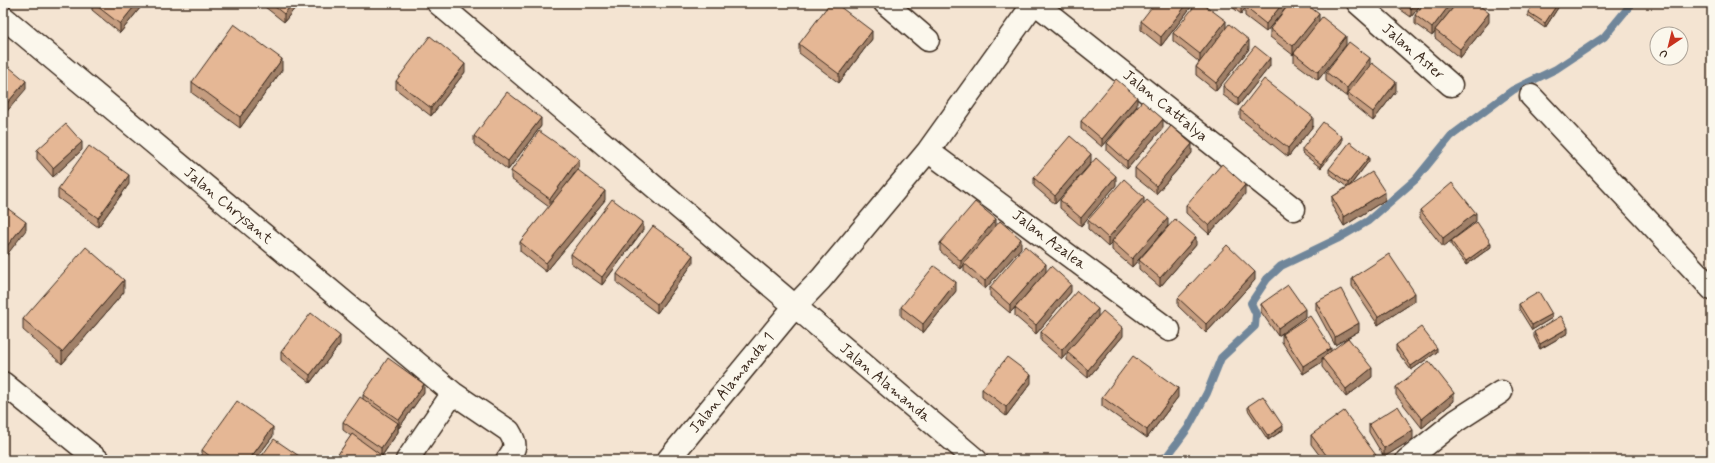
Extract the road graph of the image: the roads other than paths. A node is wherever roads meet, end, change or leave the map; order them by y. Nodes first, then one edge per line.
1 (438, 3) edge
2 (885, 3) edge
3 (1035, 3) edge
4 (1358, 3) edge
5 (3, 17) edge
6 (928, 40) dead end
7 (1451, 85) dead end
8 (1531, 96) dead end
9 (928, 151) junction
10 (1294, 209) dead end
11 (1712, 289) edge
12 (795, 306) junction
13 (1169, 330) dead end
14 (3, 383) edge
15 (1501, 392) dead end
16 (453, 393) junction
17 (98, 460) edge
18 (407, 460) edge
19 (507, 460) edge
20 (668, 460) edge
21 (976, 460) edge
22 (1406, 460) edge

1 - 12 street, Jalan Alamanda
2 - 6 street
3 - 9 street, Jalan Alamanda 1
3 - 10 street, Jalan Cattalya
4 - 7 street, Jalan Aster
5 - 16 street, Jalan Chrysant
8 - 11 street
9 - 12 street, Jalan Alamanda 1
9 - 13 street, Jalan Azalea
12 - 20 street, Jalan Alamanda 1
12 - 21 street, Jalan Alamanda
14 - 17 street
15 - 22 street
16 - 18 street
16 - 19 street, Jalan Chrysant

